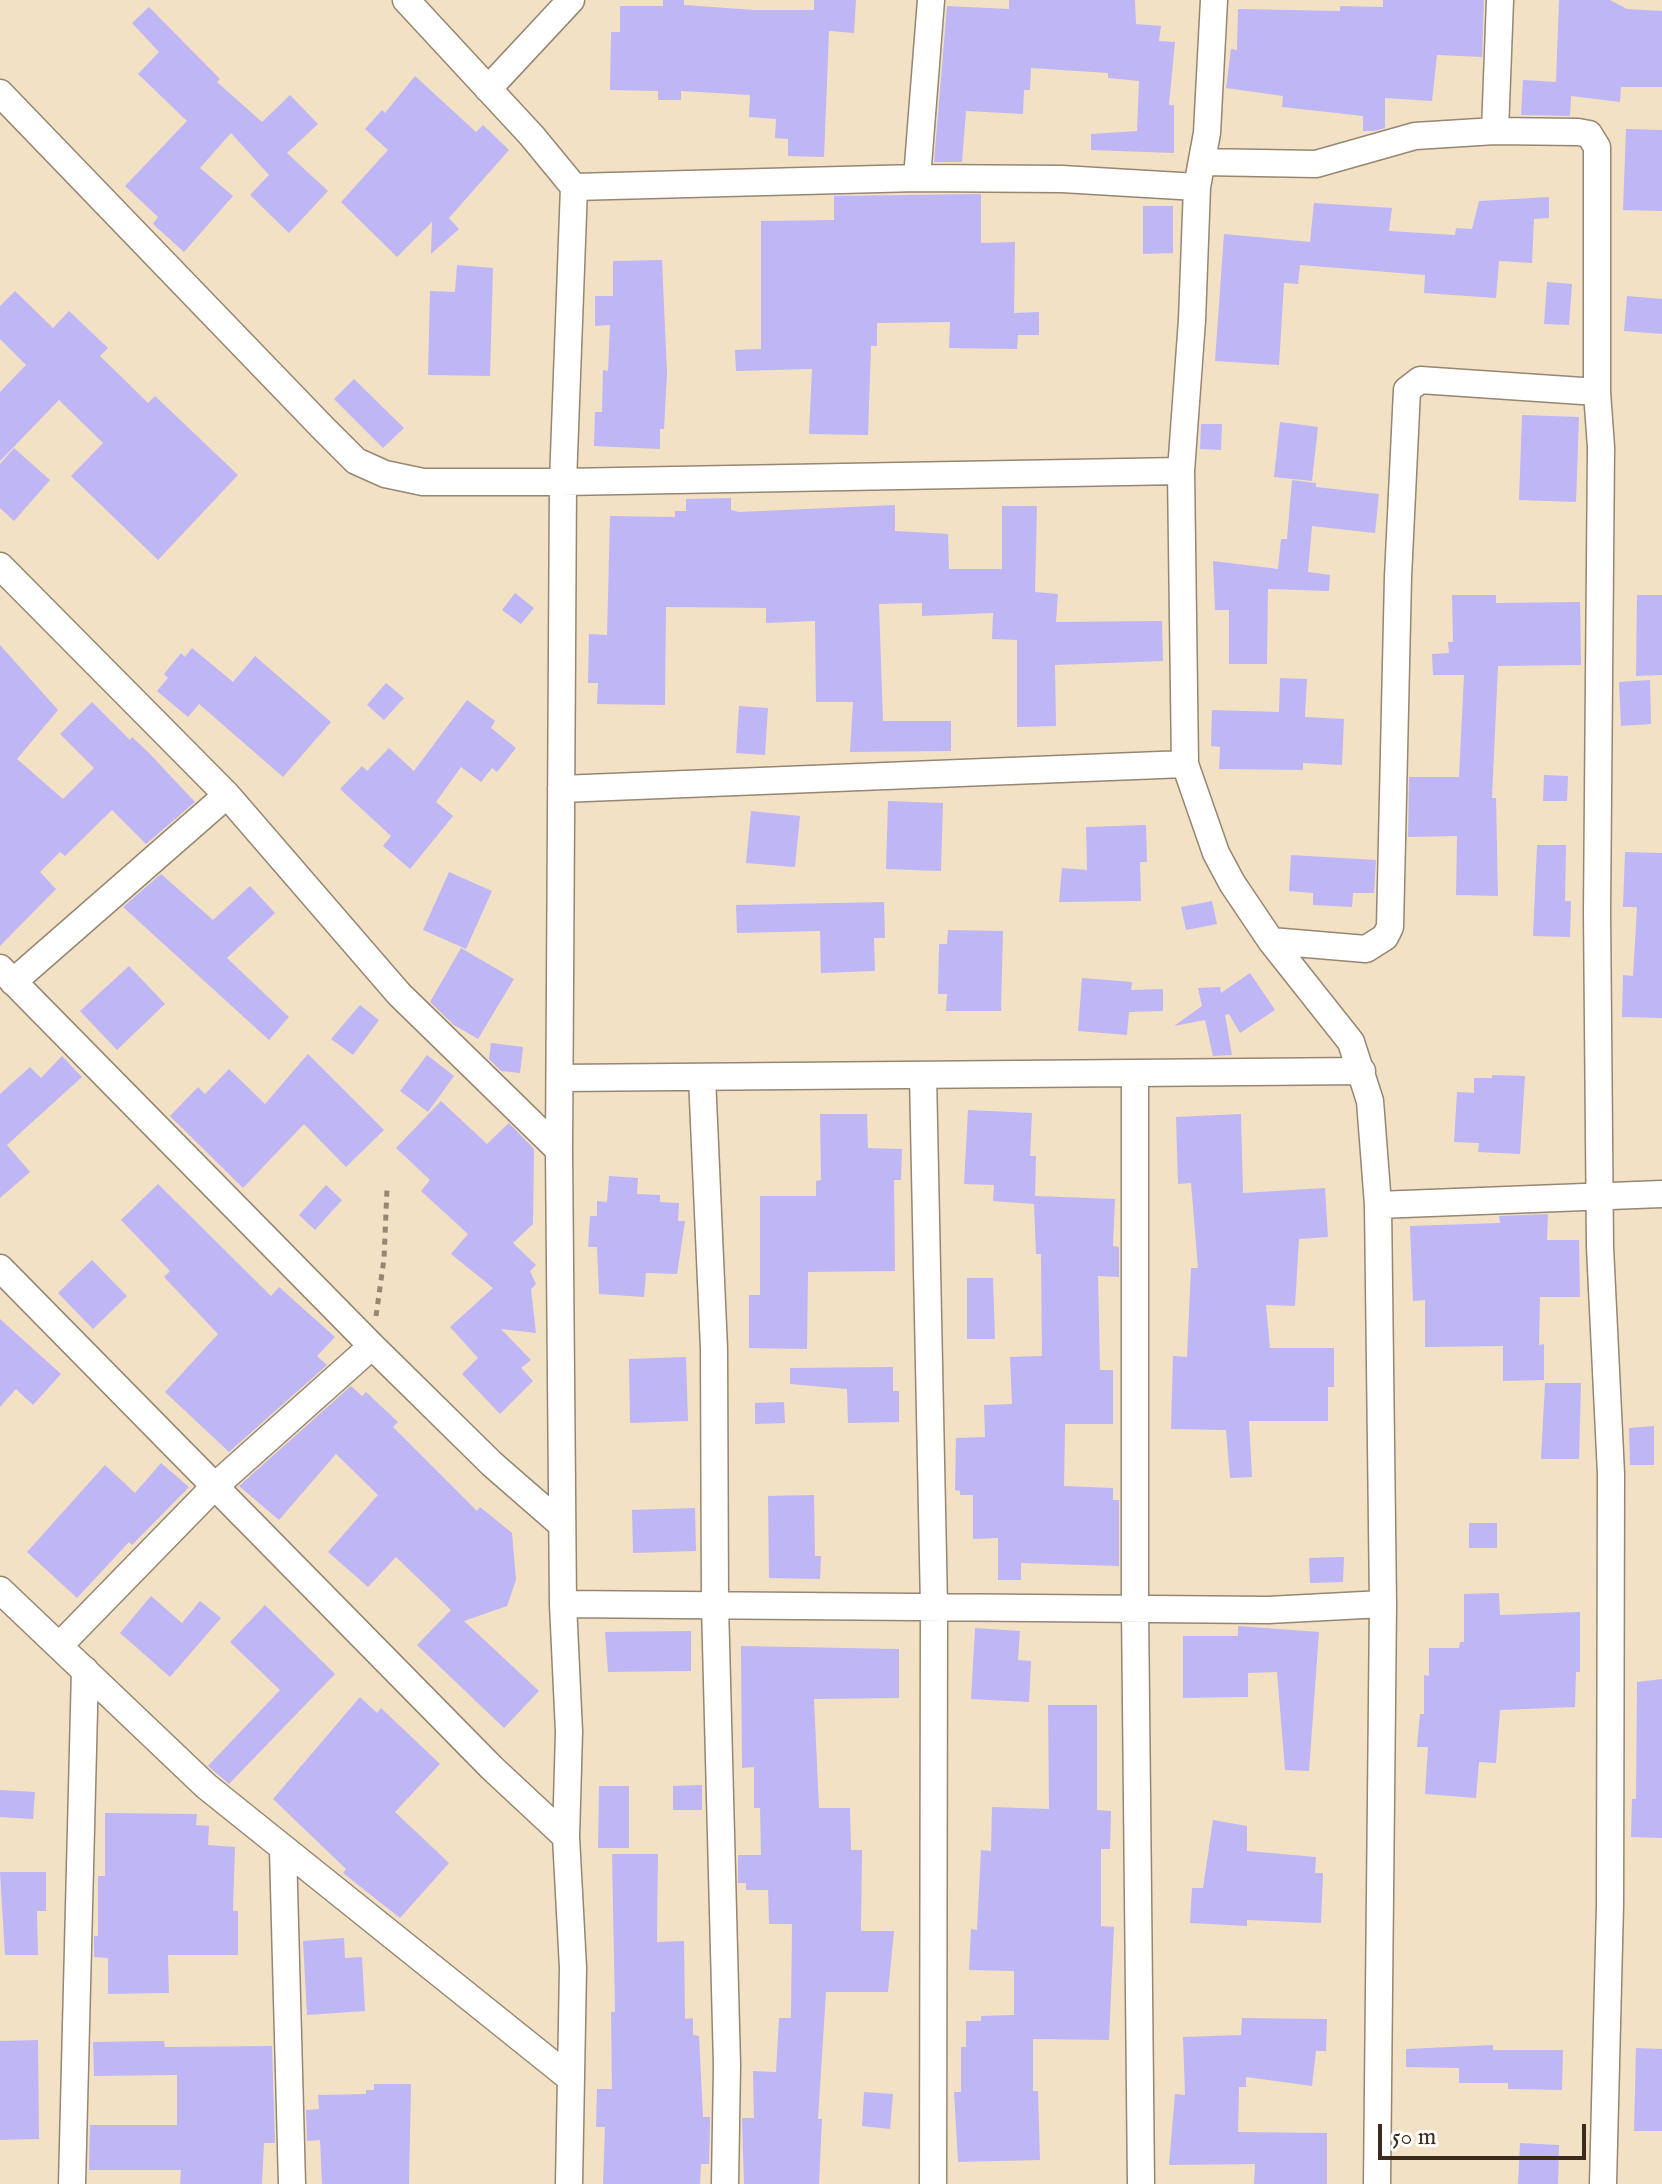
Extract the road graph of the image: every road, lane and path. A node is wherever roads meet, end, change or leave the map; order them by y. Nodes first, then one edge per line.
1 (406, 0) edge
2 (571, 0) edge
3 (931, 0) edge
4 (1214, 0) edge
5 (1500, 0) edge
6 (488, 89) junction
7 (0, 93) edge
8 (1495, 131) junction
9 (1199, 175) junction
10 (917, 178) junction
11 (574, 187) junction
12 (1597, 392) junction
13 (1181, 471) junction
14 (563, 482) junction
15 (0, 566) edge
16 (1185, 764) junction
17 (561, 789) junction
18 (227, 795) junction
19 (1271, 941) junction
20 (7, 975) edge
21 (1362, 1071) junction
22 (1135, 1073) junction
23 (923, 1075) junction
24 (702, 1077) junction
25 (560, 1078) junction
26 (559, 1150) junction
27 (387, 1189) dead end
28 (1662, 1194) edge
29 (1600, 1197) junction
30 (1378, 1205) junction
31 (0, 1268) edge
32 (372, 1346) junction
33 (214, 1487) junction
34 (562, 1525) junction
35 (0, 1590) edge
36 (563, 1604) junction
37 (1383, 1604) junction
38 (715, 1605) junction
39 (934, 1606) junction
40 (1135, 1607) junction
41 (59, 1646) junction
42 (85, 1670) junction
43 (566, 1837) junction
44 (283, 1850) junction
45 (570, 2078) junction
46 (72, 2184) edge
47 (292, 2184) edge
48 (569, 2184) edge
49 (725, 2184) edge
50 (933, 2184) edge
51 (1141, 2184) edge
52 (1377, 2184) edge
53 (1603, 2184) edge

1 - 6 street
2 - 6 street
3 - 10 street
4 - 9 street
5 - 8 street
6 - 11 street
7 - 14 street
8 - 9 street
8 - 12 street
9 - 10 street
9 - 13 street
10 - 11 street
11 - 14 street
12 - 19 street
12 - 29 street
13 - 14 street
13 - 16 street
14 - 17 street
15 - 18 street
16 - 17 street
16 - 19 street
17 - 25 street
18 - 20 street
18 - 26 street
19 - 21 street
20 - 32 street
21 - 22 street
21 - 30 street
22 - 23 street
22 - 40 street
23 - 24 street
23 - 39 street
24 - 25 street
24 - 38 street
25 - 26 street
26 - 34 street
27 - 32 path
28 - 29 street
29 - 30 street
29 - 53 street
30 - 37 street
31 - 33 street
32 - 33 street
32 - 34 street
33 - 41 street
33 - 43 street
34 - 36 street
35 - 41 street
36 - 38 street
36 - 43 street
37 - 40 street
37 - 52 street
38 - 39 street
38 - 49 street
39 - 40 street
39 - 50 street
40 - 51 street
41 - 42 street
42 - 44 street
42 - 46 street
43 - 45 street
44 - 45 street
44 - 47 street
45 - 48 street

